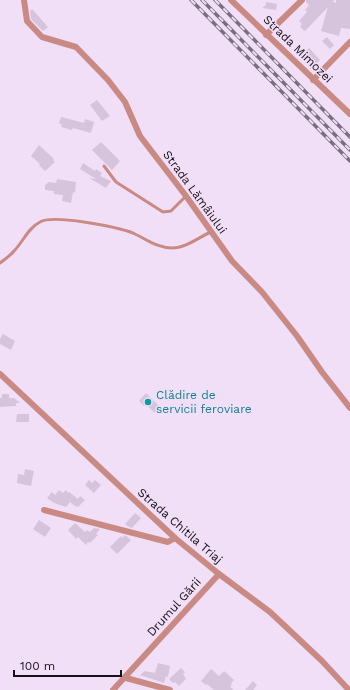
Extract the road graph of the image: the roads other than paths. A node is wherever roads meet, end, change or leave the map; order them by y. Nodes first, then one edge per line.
1 (24, 0) edge
2 (231, 0) edge
3 (302, 0) edge
4 (266, 35) junction
5 (350, 42) edge
6 (314, 80) junction
7 (350, 114) edge
8 (104, 166) dead end
9 (186, 196) junction
10 (211, 232) junction
11 (0, 263) edge
12 (0, 374) edge
13 (350, 408) edge
14 (44, 510) dead end
15 (174, 538) junction
16 (219, 574) junction
17 (126, 678) junction
18 (113, 690) edge
19 (170, 690) edge
20 (349, 690) edge

1 - 9 street, Strada Lămâiului
2 - 4 street, Strada Mimozei
3 - 4 street
4 - 6 street, Strada Mimozei
5 - 6 street
6 - 7 street, Strada Mimozei
8 - 9 lane
9 - 10 street, Strada Lămâiului
10 - 11 lane
10 - 13 street, Strada Lămâiului
12 - 15 street, Strada Chitila Triaj
14 - 15 street
15 - 16 street, Strada Chitila Triaj
16 - 17 street, Drumul Gării
16 - 20 street, Strada Chitila Triaj
17 - 18 street, Drumul Gării
17 - 19 street

